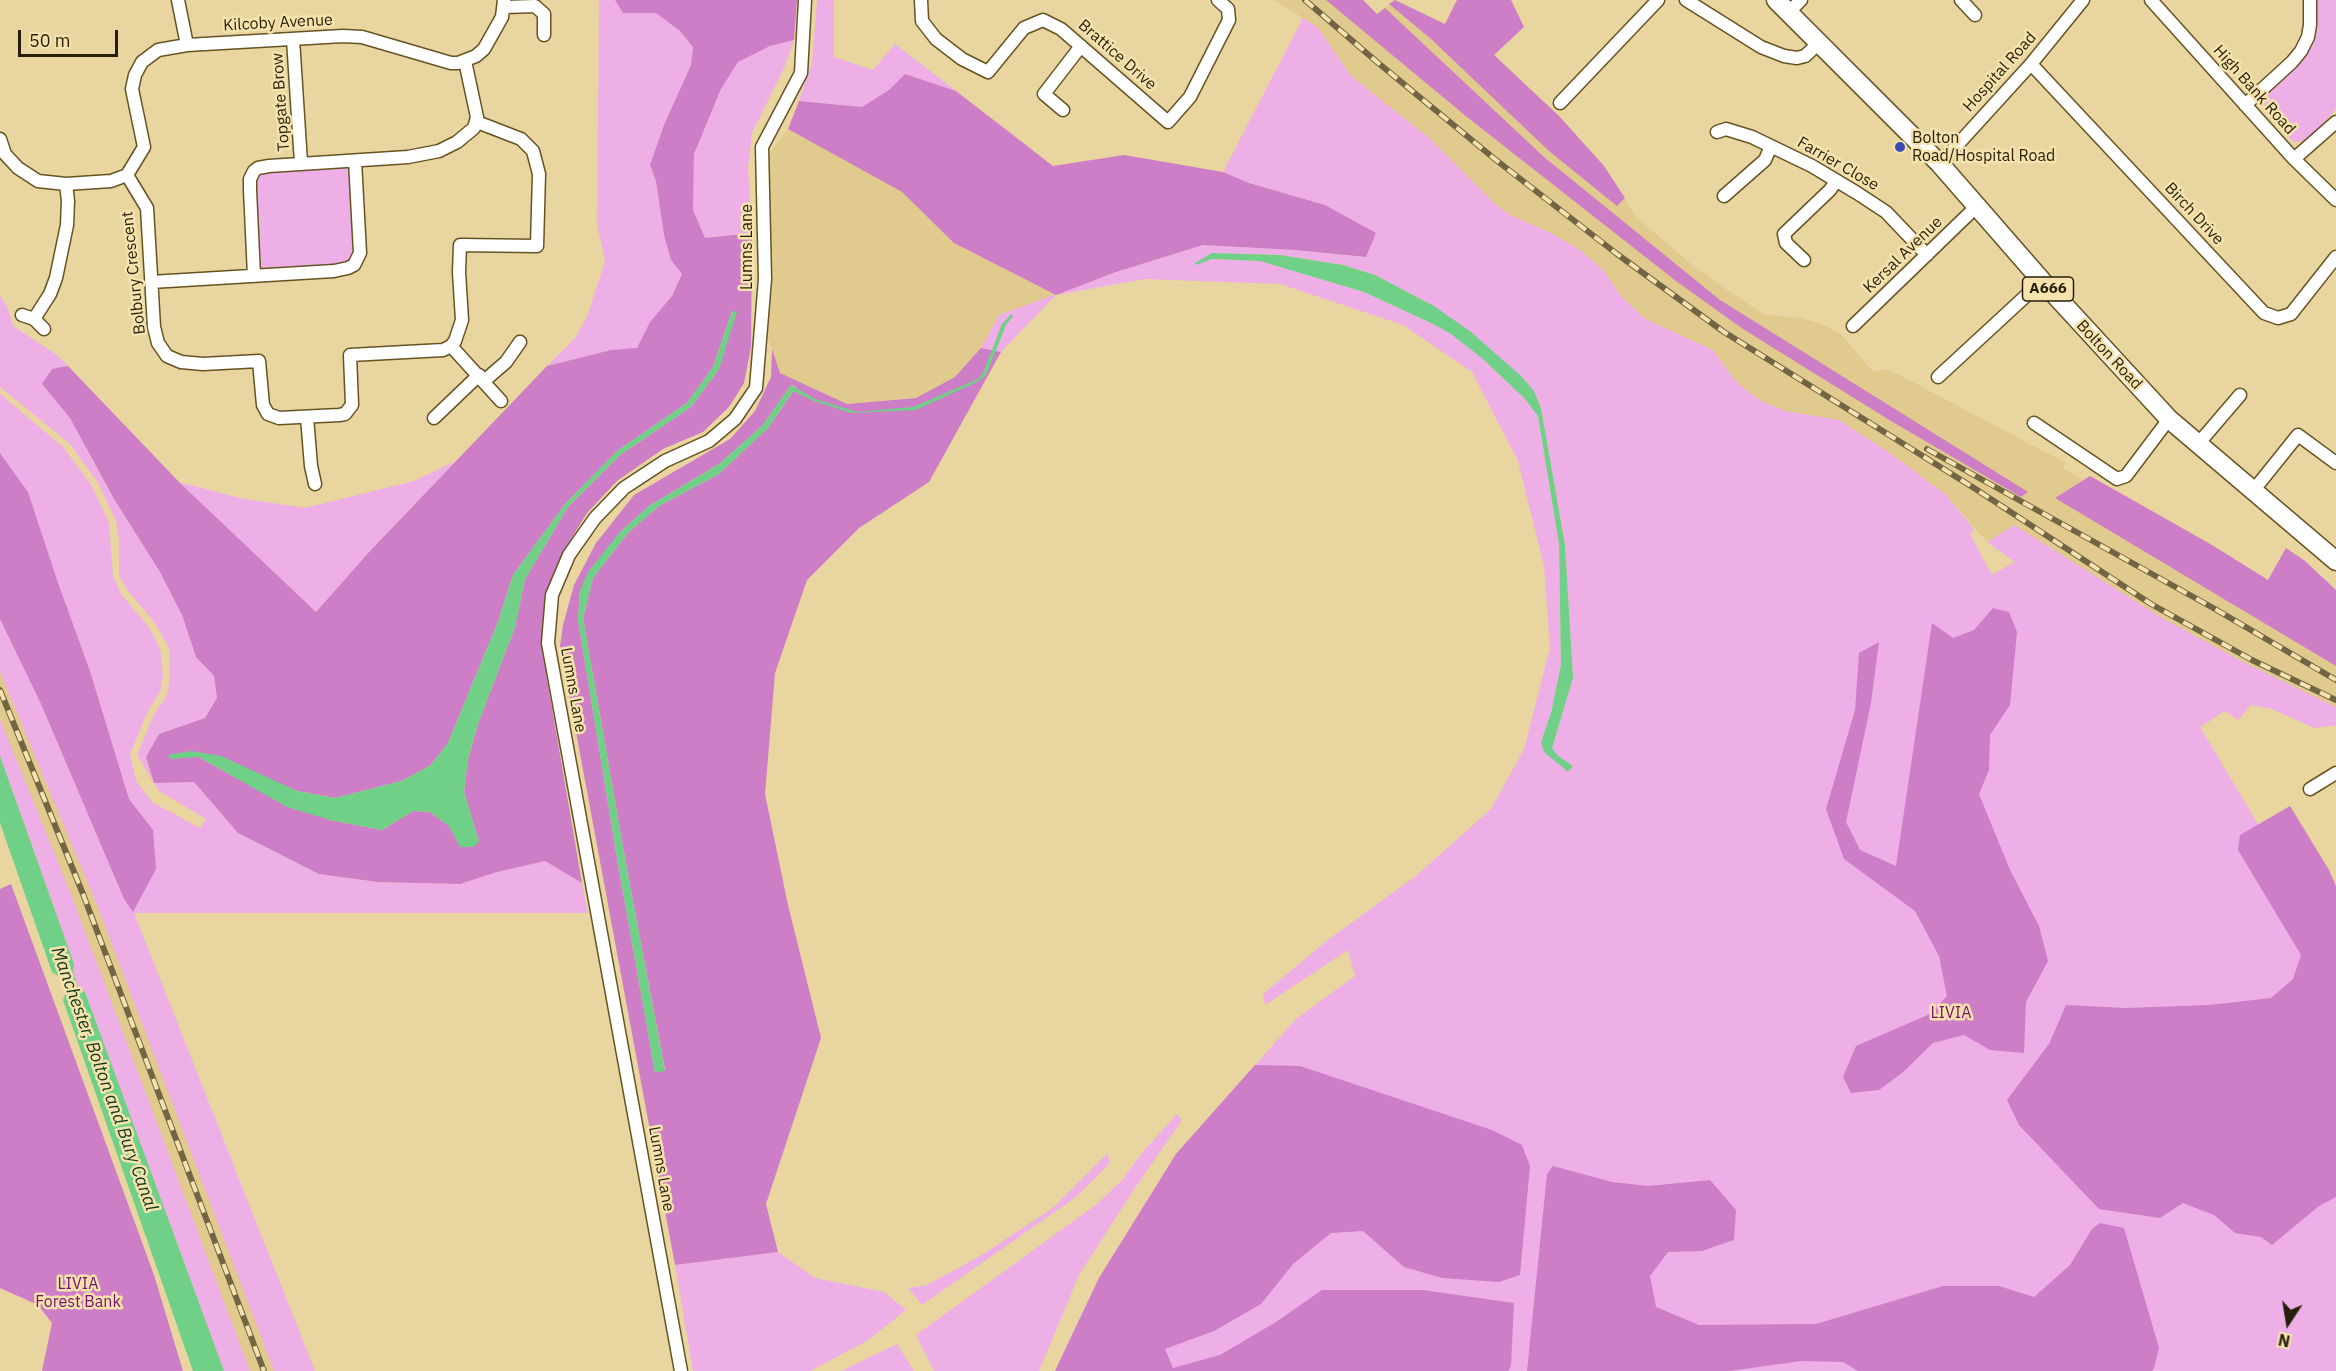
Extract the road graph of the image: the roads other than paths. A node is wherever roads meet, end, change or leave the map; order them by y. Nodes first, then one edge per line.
1 (178, 0) edge
2 (805, 0) edge
3 (921, 0) edge
4 (1218, 0) edge
5 (1658, 0) edge
6 (1686, 0) edge
7 (1961, 0) edge
8 (2083, 0) edge
9 (2151, 0) edge
10 (2310, 0) edge
11 (505, 4) edge
12 (1789, 4) edge
13 (1976, 15) dead end
14 (544, 35) dead end
15 (293, 39) junction
16 (1820, 42) junction
17 (186, 45) junction
18 (1081, 46) junction
19 (465, 61) junction
20 (2031, 64) junction
21 (1560, 103) dead end
22 (2245, 105) junction
23 (1063, 110) dead end
24 (477, 122) junction
25 (2336, 122) edge
26 (1717, 132) dead end
27 (0, 140) edge
28 (1771, 146) junction
29 (2294, 159) junction
30 (355, 161) junction
31 (301, 164) junction
32 (1940, 164) junction
33 (127, 175) junction
34 (1836, 181) junction
35 (66, 183) junction
36 (1724, 196) dead end
37 (2336, 200) edge
38 (1977, 206) junction
39 (1927, 255) junction
40 (2336, 257) edge
41 (1804, 260) dead end
42 (255, 276) junction
43 (2042, 281) junction
44 (151, 282) junction
45 (1853, 326) dead end
46 (44, 329) dead end
47 (520, 342) dead end
48 (451, 346) junction
49 (1938, 377) dead end
50 (482, 378) junction
51 (2240, 394) dead end
52 (501, 401) dead end
53 (308, 417) junction
54 (434, 418) dead end
55 (2169, 419) junction
56 (2034, 423) dead end
57 (2198, 444) junction
58 (2336, 463) edge
59 (315, 484) dead end
60 (2253, 491) junction
61 (2336, 561) edge
62 (2336, 773) edge
63 (2310, 789) dead end
64 (681, 1371) edge

1 - 17 street
2 - 64 street, Lumns Lane
3 - 18 street, Brattice Drive
4 - 18 street, Brattice Drive
5 - 21 street
6 - 16 street
7 - 13 street
8 - 20 street, Hospital Road
9 - 22 street, High Bank Road
10 - 22 street
11 - 14 street
11 - 19 street
12 - 16 main road, Bolton Road / A666
15 - 17 street, Kilcoby Avenue
15 - 19 street, Kilcoby Avenue
15 - 31 street, Topgate Brow
16 - 32 main road, Bolton Road / A666
17 - 33 street, Kilcoby Avenue
18 - 23 street
19 - 24 street
20 - 32 street, Hospital Road
20 - 40 street, Birch Drive
22 - 29 street, High Bank Road
24 - 30 street
24 - 48 street
25 - 29 street
26 - 28 street, Farrier Close
27 - 35 street
28 - 34 street, Farrier Close
28 - 36 street
29 - 37 street, High Bank Road
30 - 31 street
30 - 42 street
31 - 42 street
32 - 38 main road, Bolton Road / A666
33 - 35 street
33 - 44 street, Bolbury Crescent
34 - 39 street, Farrier Close
34 - 41 street
35 - 46 street
38 - 39 street, Kersal Avenue
38 - 43 main road, Bolton Road / A666
39 - 45 street, Kersal Avenue
42 - 44 street
43 - 49 street
43 - 55 main road, Bolton Road / A666
44 - 53 street, Bolbury Crescent
47 - 50 street
48 - 50 street
48 - 53 street, Bolbury Crescent
50 - 52 street
50 - 54 street
51 - 57 street
53 - 59 street
55 - 56 street
55 - 57 main road, Bolton Road / A666
57 - 60 main road, Bolton Road / A666
58 - 60 street
60 - 61 main road, Bolton Road / A666
62 - 63 street

